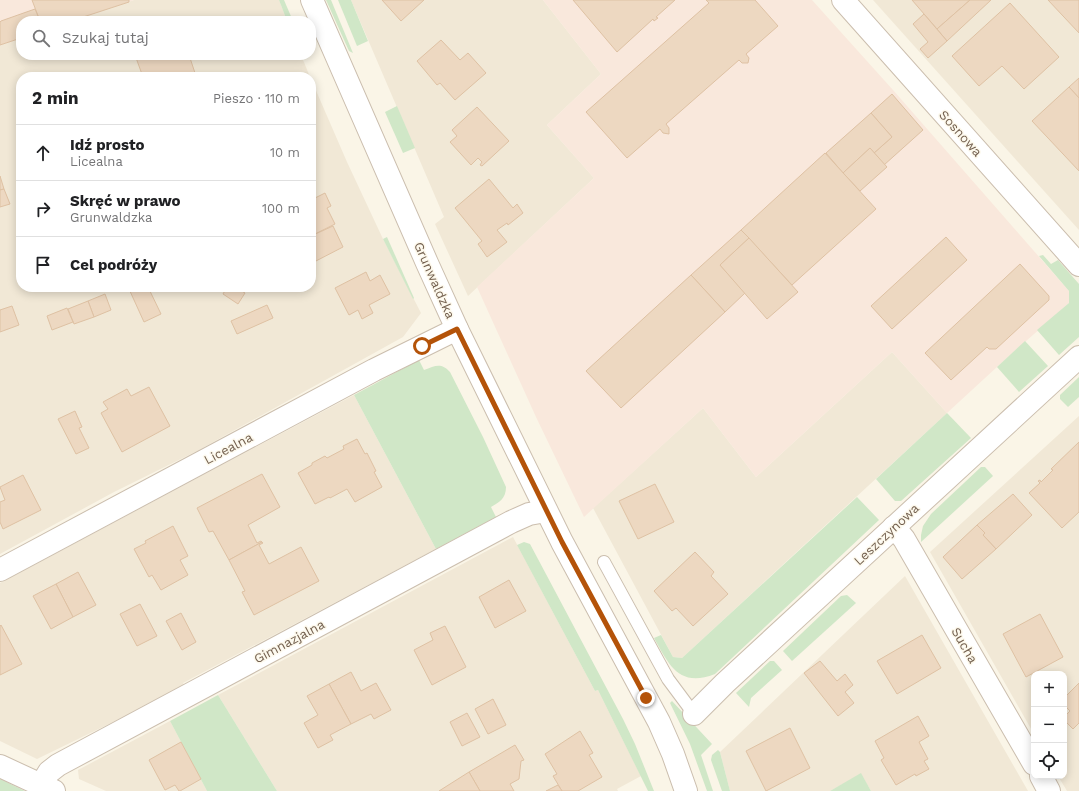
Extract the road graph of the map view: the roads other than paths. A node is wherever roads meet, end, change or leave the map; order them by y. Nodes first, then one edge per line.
1 (312, 0) edge
2 (843, 0) edge
3 (1079, 265) edge
4 (457, 329) junction
5 (1079, 357) edge
6 (546, 510) junction
7 (894, 527) junction
8 (604, 562) dead end
9 (0, 570) edge
10 (694, 714) joint
11 (1031, 759) edge
12 (0, 766) edge
13 (1043, 779) edge
14 (47, 788) edge
15 (686, 791) edge
16 (1049, 791) edge

1 - 4 street, Grunwaldzka
2 - 3 street, Sosnowa
4 - 6 street, Grunwaldzka
4 - 9 street, Licealna
5 - 7 street, Leszczynowa
6 - 14 street, Gimnazjalna
6 - 15 street, Grunwaldzka
7 - 10 street, Leszczynowa
7 - 11 street, Sucha
8 - 10 lane
12 - 14 street
13 - 16 street

